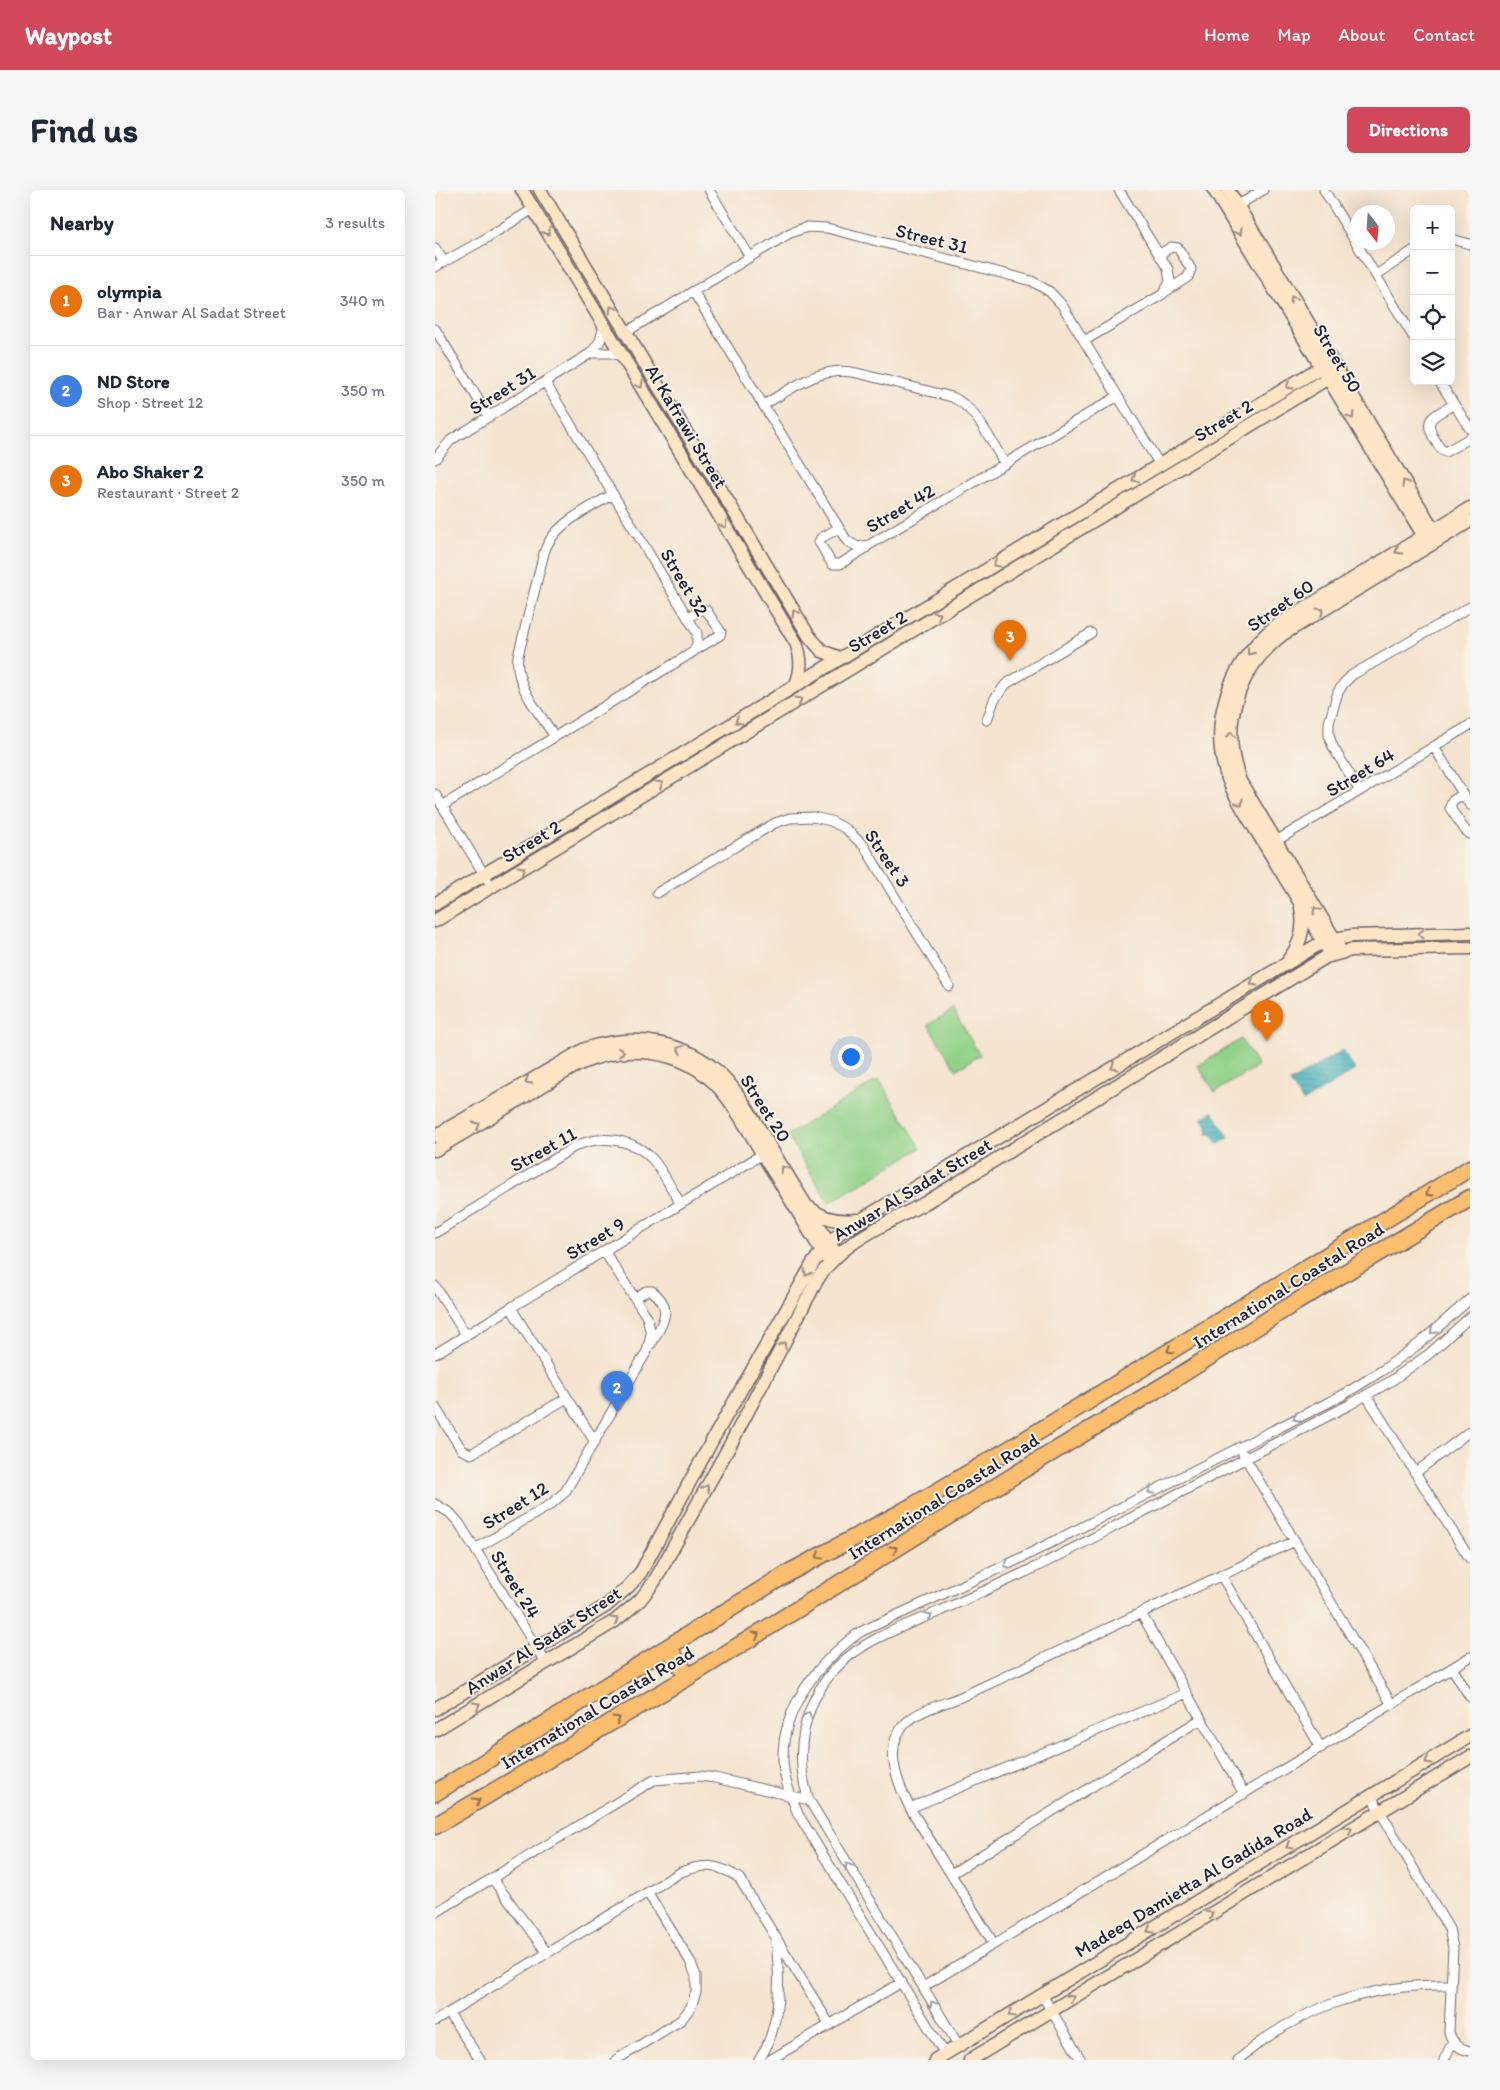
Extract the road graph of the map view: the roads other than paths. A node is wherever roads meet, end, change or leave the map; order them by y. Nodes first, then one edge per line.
1 (521, 190) edge
2 (540, 190) edge
3 (709, 190) edge
4 (1119, 190) edge
5 (1214, 190) edge
6 (1228, 190) edge
7 (1263, 190) edge
8 (1324, 190) edge
9 (533, 209) junction
10 (1232, 209) junction
11 (1455, 240) edge
12 (1470, 244) edge
13 (435, 248) edge
14 (1410, 253) edge
15 (1159, 254) junction
16 (750, 257) junction
17 (444, 262) junction
18 (435, 267) edge
19 (1375, 275) junction
20 (693, 292) junction
21 (1163, 294) junction
22 (604, 326) junction
23 (435, 329) edge
24 (625, 332) junction
25 (1410, 332) edge
26 (1084, 341) junction
27 (591, 353) junction
28 (623, 356) junction
29 (1326, 364) junction
30 (1333, 375) junction
31 (545, 382) junction
32 (1441, 385) edge
33 (1118, 396) junction
34 (763, 405) junction
35 (1453, 405) junction
36 (489, 417) junction
37 (1470, 429) edge
38 (1470, 438) edge
39 (435, 459) edge
40 (1005, 464) junction
41 (1160, 465) junction
42 (1166, 477) junction
43 (613, 494) junction
44 (1470, 508) edge
45 (1470, 521) edge
46 (839, 528) junction
47 (1431, 538) junction
48 (869, 545) junction
49 (947, 594) junction
50 (955, 605) junction
51 (1470, 607) edge
52 (688, 618) junction
53 (1091, 633) dead end
54 (813, 642) junction
55 (799, 650) junction
56 (693, 652) junction
57 (840, 658) junction
58 (795, 686) junction
59 (987, 720) dead end
60 (1470, 725) edge
61 (555, 737) junction
62 (1434, 746) junction
63 (691, 749) junction
64 (699, 761) junction
65 (1360, 791) junction
66 (435, 794) edge
67 (1463, 794) junction
68 (1470, 804) edge
69 (442, 806) junction
70 (1470, 834) edge
71 (1271, 844) junction
72 (485, 874) junction
73 (492, 886) junction
74 (657, 893) dead end
75 (1299, 901) junction
76 (435, 904) edge
77 (435, 921) edge
78 (1470, 933) edge
79 (1329, 940) junction
80 (1470, 948) edge
81 (1336, 953) junction
82 (1283, 965) junction
83 (949, 986) dead end
84 (435, 1136) edge
85 (435, 1150) edge
86 (767, 1152) junction
87 (1470, 1168) edge
88 (1470, 1198) edge
89 (803, 1200) junction
90 (681, 1204) junction
91 (863, 1218) junction
92 (435, 1233) edge
93 (825, 1247) junction
94 (604, 1251) junction
95 (833, 1260) junction
96 (435, 1286) edge
97 (635, 1298) junction
98 (1470, 1300) edge
99 (511, 1308) junction
100 (1470, 1318) edge
101 (466, 1335) junction
102 (647, 1351) junction
103 (435, 1354) edge
104 (1366, 1395) junction
105 (567, 1398) junction
106 (435, 1407) edge
107 (1470, 1431) edge
108 (713, 1439) junction
109 (595, 1442) junction
110 (729, 1448) junction
111 (1239, 1448) junction
112 (1245, 1459) junction
113 (1415, 1473) junction
114 (435, 1504) edge
115 (1295, 1541) junction
116 (475, 1549) junction
117 (1470, 1559) edge
118 (1221, 1576) junction
119 (1141, 1613) junction
120 (668, 1647) junction
121 (537, 1648) junction
122 (1470, 1657) edge
123 (546, 1663) junction
124 (1452, 1668) junction
125 (688, 1677) junction
126 (1187, 1693) junction
127 (1470, 1697) edge
128 (1393, 1705) junction
129 (435, 1709) edge
130 (1201, 1719) junction
131 (435, 1730) edge
132 (1470, 1736) edge
133 (1321, 1748) junction
134 (1470, 1757) edge
135 (435, 1794) edge
136 (790, 1794) junction
137 (1244, 1794) junction
138 (1371, 1796) junction
139 (809, 1800) junction
140 (910, 1808) junction
141 (1380, 1812) junction
142 (435, 1826) edge
143 (951, 1874) junction
144 (492, 1878) junction
145 (648, 1893) junction
146 (435, 1913) edge
147 (776, 1937) junction
148 (994, 1944) junction
149 (547, 1954) junction
150 (902, 1982) junction
151 (1451, 1985) junction
152 (923, 1987) junction
153 (1042, 1995) junction
154 (1051, 2010) junction
155 (449, 2013) junction
156 (435, 2021) edge
157 (830, 2025) junction
158 (1453, 2040) junction
159 (959, 2046) junction
160 (1470, 2051) edge
161 (940, 2057) edge
162 (619, 2059) edge
163 (480, 2060) edge
164 (759, 2060) edge
165 (770, 2060) edge
166 (970, 2060) edge
167 (1081, 2060) edge
168 (1238, 2060) edge
169 (1444, 2060) edge

1 - 9 street, Al Kafrawi Street
24 -> 2 street, Al Kafrawi Street
3 - 16 street
4 - 15 street
5 - 10 street, Street 50
6 - 10 street, Street 50
7 - 10 street
8 - 19 street
9 - 17 street
9 -> 22 street, Al Kafrawi Street
10 - 29 street, Street 50
11 - 12 street
13 - 17 street
14 - 19 street
15 - 21 street
15 - 21 street
16 - 20 street, Street 31
16 - 26 street, Street 31
17 - 18 street
19 - 25 street
20 - 24 street, Street 31
20 - 34 street, Street 42
21 - 26 street
22 - 27 street, Street 31
22 - 28 street, Al Kafrawi Street
23 - 36 street
54 -> 24 street, Al Kafrawi Street
26 - 33 street, Street 31
27 - 28 street
27 - 31 street, Street 31
28 -> 55 street, Al Kafrawi Street
29 - 30 street, Street 50
29 -> 41 street, Street 2
30 - 42 street, Street 2
30 - 47 street, Street 50
31 - 36 street, Street 31
31 - 43 street, Street 32
32 - 35 street
33 - 40 street, Street 42
33 - 41 street, Street 31
34 - 40 street
34 - 46 street, Street 42
35 - 37 street
35 - 38 street
36 - 39 street, Street 31
40 - 48 street, Street 42
41 - 42 street
41 - 42 street
41 -> 49 street, Street 2
42 - 50 street, Street 2
43 - 52 street, Street 32
43 - 61 street
44 - 47 street, Street 60
45 - 47 street, Street 60
46 - 48 street, Street 42
46 - 48 street
47 - 71 street, Street 60
49 - 50 street
49 - 57 street, Street 2
64 -> 50 street, Street 2
51 - 65 street
52 - 56 street, Street 32
52 - 56 street
53 - 59 street
54 - 55 street
54 - 57 street, Al Kafrawi Street
55 - 58 street
56 - 61 street
57 - 58 street, Street 2
58 -> 63 street, Street 2
60 - 62 street, Street 64
61 - 69 street
62 - 65 street, Street 64
62 - 67 street
63 - 64 street
63 - 72 street, Street 2
73 -> 64 street, Street 2
65 - 71 street, Street 64
66 - 69 street
67 - 68 street
67 - 70 street
69 - 72 street
71 - 75 street, Street 60
79 -> 71 street, Street 60
72 - 73 street
72 - 76 street, Street 2
73 - 77 street, Street 2
74 - 83 street, Street 3
75 - 79 street, Street 60
75 - 82 street
78 -> 79 street, Anwar Al Sadat Street
79 - 81 street, Street 60
79 - 82 street, Anwar Al Sadat Street
80 - 81 street, Anwar Al Sadat Street
81 - 95 street, Anwar Al Sadat Street
82 -> 91 street, Anwar Al Sadat Street
86 -> 84 street, Street 20
85 -> 86 street, Street 20
89 -> 86 street, Street 20
86 - 90 street, Street 9
86 - 93 street, Street 20
87 -> 120 highway, International Coastal Road
125 -> 88 highway, International Coastal Road
89 - 91 street
89 - 93 street, Street 20
90 - 92 street, Street 11
90 - 94 street, Street 9
91 - 93 street, Anwar Al Sadat Street
93 - 95 street, Street 20
93 -> 108 street, Anwar Al Sadat Street
94 - 97 street, Street 12
94 - 99 street, Street 9
110 -> 95 street, Anwar Al Sadat Street
96 - 101 street
97 - 102 street, Street 12
97 - 102 street
98 -> 111 street
99 - 101 street, Street 9
99 - 105 street
100 - 104 street
101 - 103 street, Street 9
102 - 109 street, Street 12
104 - 112 street
104 - 113 street
105 - 106 street
105 - 109 street
107 - 113 street
108 - 110 street
108 - 121 street, Anwar Al Sadat Street
109 - 116 street, Street 12
123 -> 110 street, Anwar Al Sadat Street
111 - 112 street
111 -> 136 street
112 - 115 street
139 -> 112 street
113 - 117 street
114 - 116 street, Street 24
115 - 118 street
115 - 128 street
116 - 121 street, Street 24
118 - 119 street
118 - 133 street
119 - 126 street
119 - 140 street
120 - 125 highway
120 - 135 highway, International Coastal Road
121 - 123 street, Street 24
121 - 129 street, Anwar Al Sadat Street
122 - 124 street
131 -> 123 street, Anwar Al Sadat Street
124 - 127 street
124 - 128 street
142 -> 125 highway, International Coastal Road
126 - 130 street
126 - 140 street
128 - 133 street
130 - 137 street
130 - 143 street
132 -> 138 street, Madeeq Damietta Al Gadida Road
133 - 137 street
134 - 141 street, Madeeq Damietta Al Gadida Road
136 - 139 street
136 - 144 street
136 - 150 street
137 - 148 street
138 - 141 street
138 -> 153 street, Madeeq Damietta Al Gadida Road
152 -> 139 street
140 - 143 street
141 - 151 street
154 -> 141 street, Madeeq Damietta Al Gadida Road
143 - 148 street
144 - 146 street
144 - 149 street
145 - 147 street
145 - 149 street
145 - 162 street
147 - 157 street
147 - 164 street
148 - 152 street
149 - 155 street
150 - 157 street
150 - 161 street
151 - 158 street
151 - 168 street
159 -> 152 street
153 - 154 street
153 -> 159 street, Madeeq Damietta Al Gadida Road
154 - 166 street, Madeeq Damietta Al Gadida Road
154 - 167 street
155 - 156 street
155 - 163 street
157 - 165 street
158 - 160 street
158 - 169 street
159 - 161 street, Madeeq Damietta Al Gadida Road

